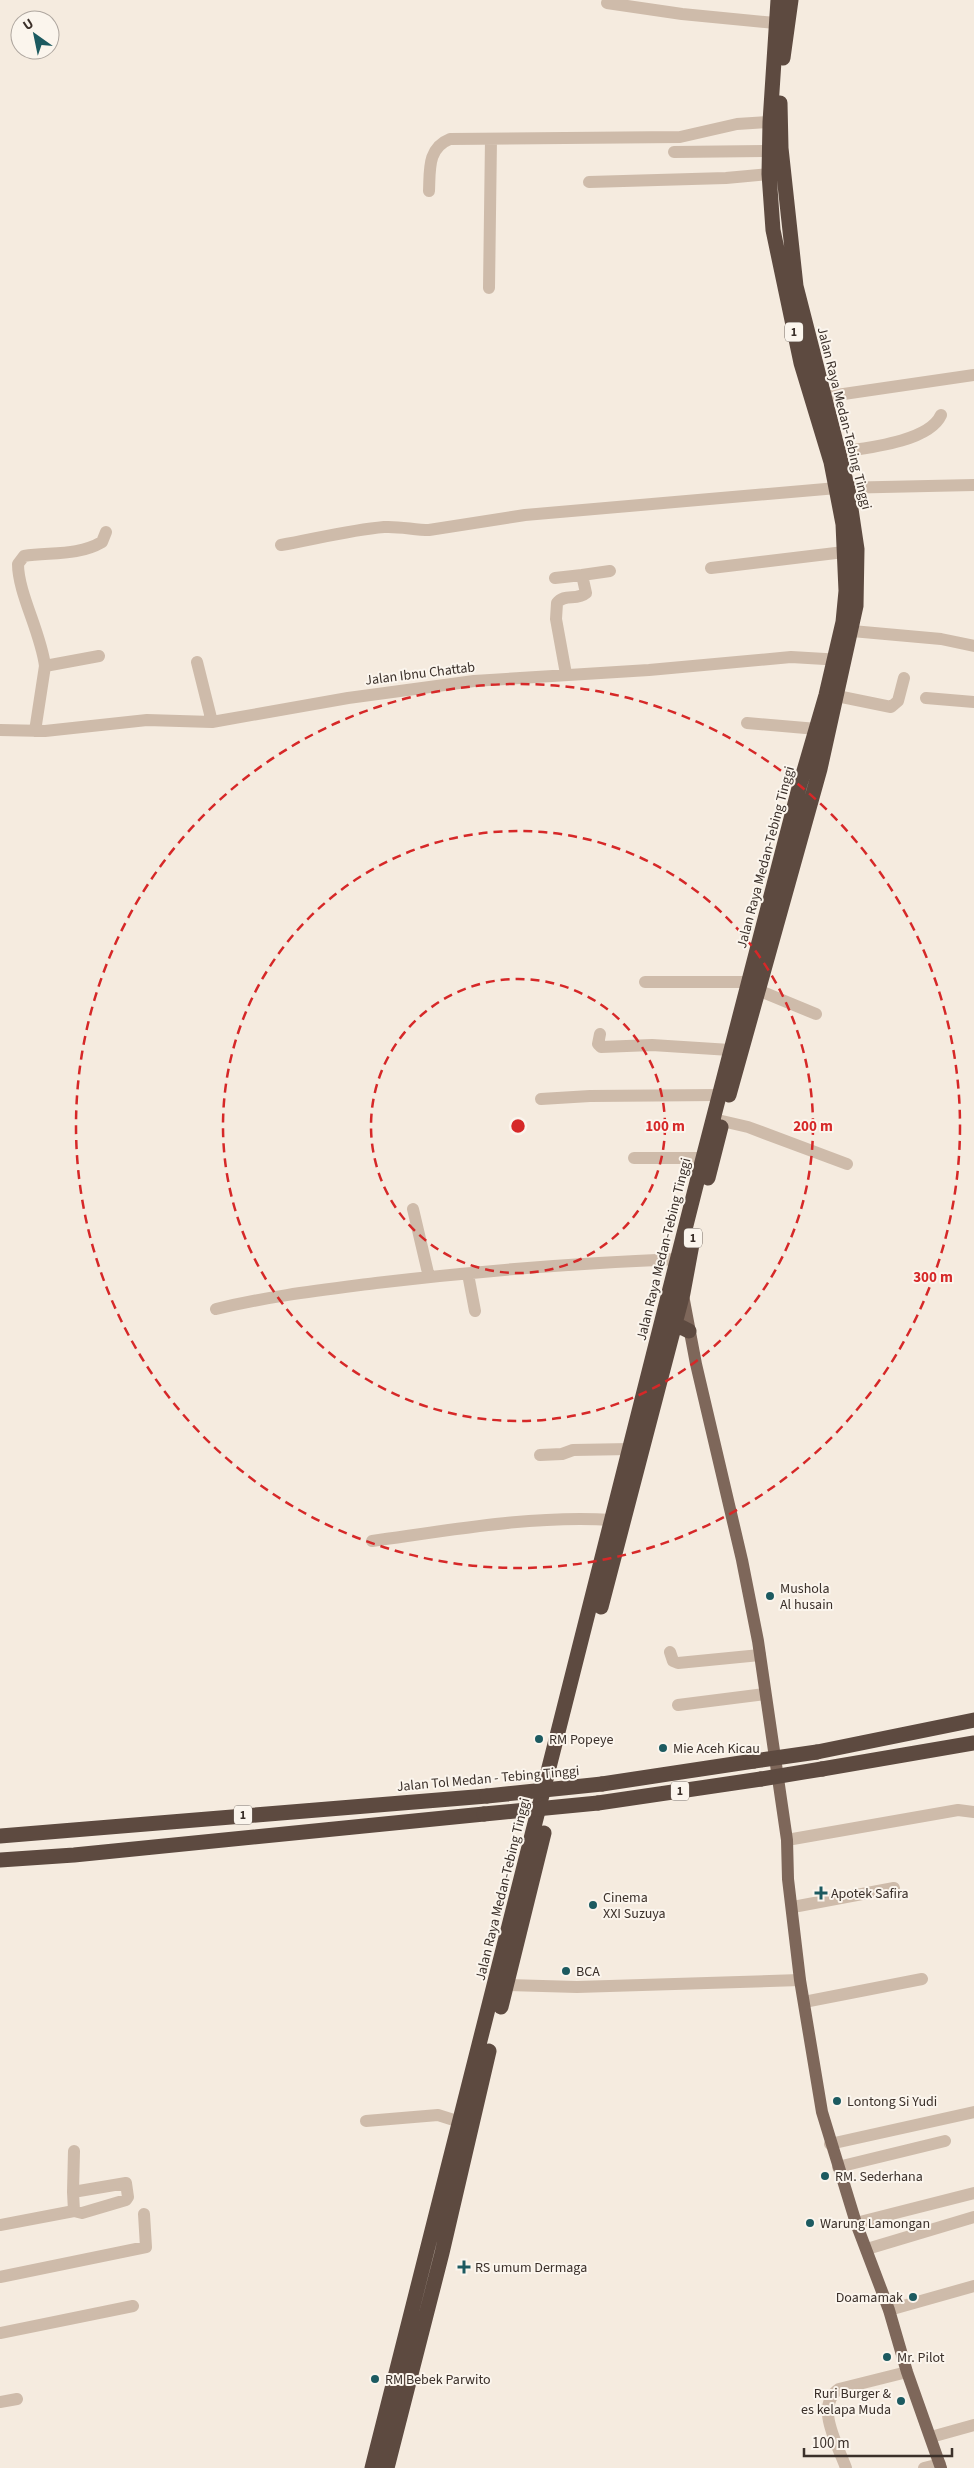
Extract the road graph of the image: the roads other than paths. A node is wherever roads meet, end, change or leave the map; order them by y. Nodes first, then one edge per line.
1 (772, 0) edge
2 (778, 0) edge
3 (791, 0) edge
4 (607, 3) dead end
5 (775, 23) junction
6 (770, 122) junction
7 (491, 140) junction
8 (674, 152) dead end
9 (769, 152) junction
10 (769, 174) junction
11 (589, 182) dead end
12 (429, 192) dead end
13 (489, 288) dead end
14 (974, 375) edge
15 (823, 397) junction
16 (941, 415) dead end
17 (839, 452) junction
18 (974, 485) edge
19 (842, 489) junction
20 (106, 532) dead end
21 (281, 545) dead end
22 (844, 552) junction
23 (711, 568) dead end
24 (610, 571) dead end
25 (582, 575) junction
26 (555, 578) dead end
27 (852, 631) junction
28 (974, 646) edge
29 (99, 656) dead end
30 (840, 660) junction
31 (197, 662) dead end
32 (45, 666) junction
33 (566, 674) junction
34 (904, 678) dead end
35 (837, 696) junction
36 (926, 698) dead end
37 (974, 702) edge
38 (207, 703) junction
39 (193, 722) junction
40 (212, 722) junction
41 (747, 723) dead end
42 (817, 729) junction
43 (0, 730) edge
44 (35, 732) junction
45 (645, 982) dead end
46 (754, 986) junction
47 (816, 1014) dead end
48 (600, 1034) dead end
49 (730, 1050) junction
50 (718, 1095) junction
51 (541, 1099) dead end
52 (722, 1121) junction
53 (634, 1158) dead end
54 (702, 1158) junction
55 (847, 1164) dead end
56 (414, 1209) dead end
57 (678, 1259) junction
58 (468, 1274) junction
59 (430, 1277) junction
60 (676, 1291) junction
61 (216, 1309) dead end
62 (475, 1311) dead end
63 (674, 1329) junction
64 (689, 1331) junction
65 (630, 1450) junction
66 (540, 1455) dead end
67 (612, 1520) junction
68 (372, 1541) dead end
69 (670, 1652) dead end
70 (760, 1655) junction
71 (765, 1694) junction
72 (678, 1705) dead end
73 (974, 1720) edge
74 (974, 1743) edge
75 (974, 1812) edge
76 (0, 1836) edge
77 (787, 1840) junction
78 (0, 1860) edge
79 (894, 1888) dead end
80 (793, 1907) junction
81 (922, 1979) dead end
82 (800, 1980) junction
83 (506, 1985) junction
84 (804, 2002) junction
85 (974, 2112) edge
86 (366, 2121) dead end
87 (460, 2122) junction
88 (945, 2141) dead end
89 (830, 2144) junction
90 (74, 2151) dead end
91 (838, 2167) junction
92 (73, 2192) junction
93 (974, 2194) edge
94 (74, 2212) junction
95 (144, 2214) dead end
96 (974, 2216) edge
97 (856, 2223) junction
98 (0, 2225) edge
99 (867, 2248) junction
100 (0, 2276) edge
101 (974, 2286) edge
102 (133, 2306) dead end
103 (889, 2310) junction
104 (0, 2333) edge
105 (907, 2372) junction
106 (17, 2399) dead end
107 (0, 2402) edge
108 (974, 2425) edge
109 (930, 2437) junction
110 (940, 2466) edge
111 (372, 2468) edge
112 (387, 2468) edge
113 (846, 2468) edge
114 (924, 2468) edge

1 - 2 street
2 - 5 highway, Jalan Raya Medan-Tebing Tinggi / 1
3 - 15 highway, Jalan Raya Medan-Tebing Tinggi / 1
4 - 5 street
5 - 6 highway, Jalan Raya Medan-Tebing Tinggi / 1
6 - 7 street
6 - 9 highway, Jalan Raya Medan-Tebing Tinggi / 1
7 - 12 street
7 - 13 street
8 - 9 street
9 - 10 highway, Jalan Raya Medan-Tebing Tinggi / 1
10 - 11 street
10 - 19 highway, Jalan Raya Medan-Tebing Tinggi / 1
14 - 15 street
15 - 17 highway, Jalan Raya Medan-Tebing Tinggi / 1
16 - 17 street
17 - 19 highway, Jalan Raya Medan-Tebing Tinggi / 1
18 - 19 street
19 - 21 street
19 - 22 highway, Jalan Raya Medan-Tebing Tinggi / 1
19 - 27 highway, Jalan Raya Medan-Tebing Tinggi / 1
20 - 32 street
22 - 23 street
22 - 30 highway, Jalan Raya Medan-Tebing Tinggi / 1
24 - 25 street
25 - 26 street
25 - 33 street
27 - 28 street
27 - 30 highway, Jalan Raya Medan-Tebing Tinggi / 1
29 - 32 street
30 - 33 street, Jalan Ibnu Chattab
30 - 35 highway, Jalan Raya Medan-Tebing Tinggi / 1
30 - 42 highway, Jalan Raya Medan-Tebing Tinggi / 1
31 - 38 street
32 - 44 street
33 - 40 street, Jalan Ibnu Chattab
34 - 35 street
35 - 46 highway, Jalan Raya Medan-Tebing Tinggi / 1
36 - 37 street
38 - 39 street
38 - 40 street
39 - 40 street, Jalan Ibnu Chattab
39 - 44 street, Jalan Ibnu Chattab
41 - 42 street
42 - 46 highway, Jalan Raya Medan-Tebing Tinggi / 1
43 - 44 street, Jalan Ibnu Chattab
45 - 46 street
46 - 47 street
46 - 49 highway, Jalan Raya Medan-Tebing Tinggi / 1
46 - 52 highway, Jalan Raya Medan-Tebing Tinggi / 1
48 - 49 street
49 - 50 highway, Jalan Raya Medan-Tebing Tinggi / 1
50 - 51 street
50 - 54 highway, Jalan Raya Medan-Tebing Tinggi / 1
52 - 55 street
52 - 60 highway, Jalan Raya Medan-Tebing Tinggi / 1
53 - 54 street
54 - 57 highway, Jalan Raya Medan-Tebing Tinggi / 1
56 - 59 street
57 - 58 street
57 - 60 highway, Jalan Raya Medan-Tebing Tinggi / 1
58 - 59 street
58 - 62 street
59 - 61 street
60 - 63 highway, Jalan Raya Medan-Tebing Tinggi / 1
60 - 64 main road
60 - 65 highway, Jalan Raya Medan-Tebing Tinggi / 1
63 - 64 highway
63 - 83 highway, Jalan Raya Medan-Tebing Tinggi / 1
64 - 70 main road
65 - 66 street
65 - 67 highway, Jalan Raya Medan-Tebing Tinggi / 1
67 - 68 street
67 - 87 highway, Jalan Raya Medan-Tebing Tinggi / 1
69 - 70 street
70 - 71 main road
71 - 72 street
71 - 77 main road
73 - 76 highway, Jalan Tol Medan - Tebing Tinggi / 1, bridge
74 - 78 highway, 1, bridge
75 - 77 street
77 - 80 main road
79 - 80 street
80 - 82 main road
81 - 84 street
82 - 83 street
82 - 84 main road
83 - 112 highway, Jalan Raya Medan-Tebing Tinggi / 1
84 - 89 main road
85 - 89 street
86 - 87 street
87 - 111 highway, Jalan Raya Medan-Tebing Tinggi / 1
88 - 91 street
89 - 91 main road
90 - 92 street
91 - 97 main road
92 - 94 street
92 - 94 street
93 - 97 street
94 - 98 street
95 - 100 street
96 - 99 street
97 - 99 main road
99 - 103 main road
101 - 103 street
102 - 104 street
103 - 105 main road
105 - 109 main road
105 - 113 street
106 - 107 street
108 - 109 street
109 - 110 main road
110 - 114 street

